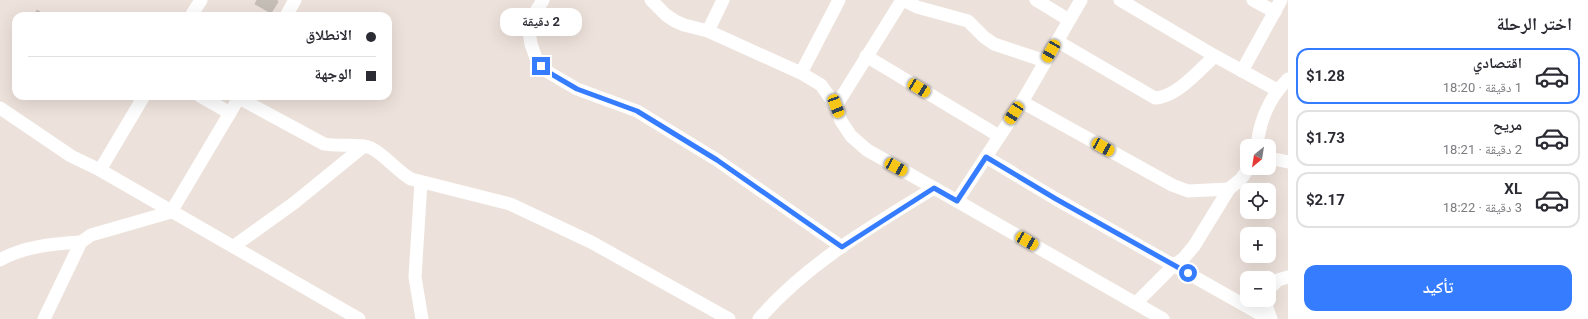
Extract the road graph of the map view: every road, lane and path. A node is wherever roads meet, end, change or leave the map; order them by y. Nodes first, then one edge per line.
1 (201, 0) edge
2 (295, 0) edge
3 (543, 0) edge
4 (651, 0) edge
5 (724, 0) edge
6 (839, 0) edge
7 (902, 0) edge
8 (1036, 0) edge
9 (1081, 0) edge
10 (1120, 0) edge
11 (1253, 0) edge
12 (1281, 0) edge
13 (195, 12) edge
14 (288, 12) edge
15 (1274, 12) junction
16 (1069, 20) junction
17 (708, 31) junction
18 (1057, 41) junction
19 (866, 56) junction
20 (1215, 56) junction
21 (1045, 61) junction
22 (1242, 71) junction
23 (801, 73) junction
24 (1288, 79) edge
25 (1277, 90) junction
26 (142, 100) edge
27 (207, 100) edge
28 (238, 100) edge
29 (245, 100) edge
30 (1022, 102) junction
31 (836, 106) junction
32 (0, 108) edge
33 (230, 113) junction
34 (999, 136) junction
35 (1258, 139) edge
36 (364, 146) junction
37 (986, 157) junction
38 (1276, 159) edge
39 (1288, 162) edge
40 (100, 170) junction
41 (1244, 175) edge
42 (421, 182) junction
43 (934, 188) junction
44 (1229, 189) junction
45 (957, 201) junction
46 (171, 212) junction
47 (81, 242) junction
48 (234, 246) junction
49 (842, 247) junction
50 (0, 260) edge
51 (1174, 265) junction
52 (1288, 277) edge
53 (1276, 282) edge
54 (1136, 303) junction
55 (1267, 307) edge
56 (48, 318) edge
57 (359, 319) edge
58 (422, 319) edge
59 (729, 319) edge
60 (759, 319) edge
61 (1163, 319) edge
62 (1270, 319) edge

1 - 13 street
2 - 14 street
3 - 49 street
4 - 17 street
5 - 17 street
6 - 23 street
7 - 19 street
7 - 21 street
8 - 16 street
9 - 16 street
10 - 20 street
11 - 15 street
12 - 15 street
15 - 22 street
16 - 18 street
17 - 23 street
18 - 20 street
18 - 21 street
19 - 31 street
19 - 34 street
20 - 22 street
21 - 30 street
22 - 25 street
23 - 31 street
24 - 25 street
25 - 35 street
26 - 40 street
27 - 33 street
28 - 33 street
29 - 36 street
30 - 34 street
30 - 44 street
31 - 43 street
32 - 40 street
33 - 46 street
34 - 37 street
36 - 42 street
36 - 48 street
37 - 45 street
37 - 51 street
38 - 39 street
40 - 46 street
41 - 44 street
42 - 58 street
42 - 59 street
43 - 45 street
43 - 49 street
44 - 51 street
45 - 54 street
46 - 47 street
46 - 48 street
47 - 50 street
47 - 56 street
48 - 57 street
49 - 60 street
51 - 54 street
51 - 62 street
52 - 53 street
54 - 61 street
55 - 62 street

